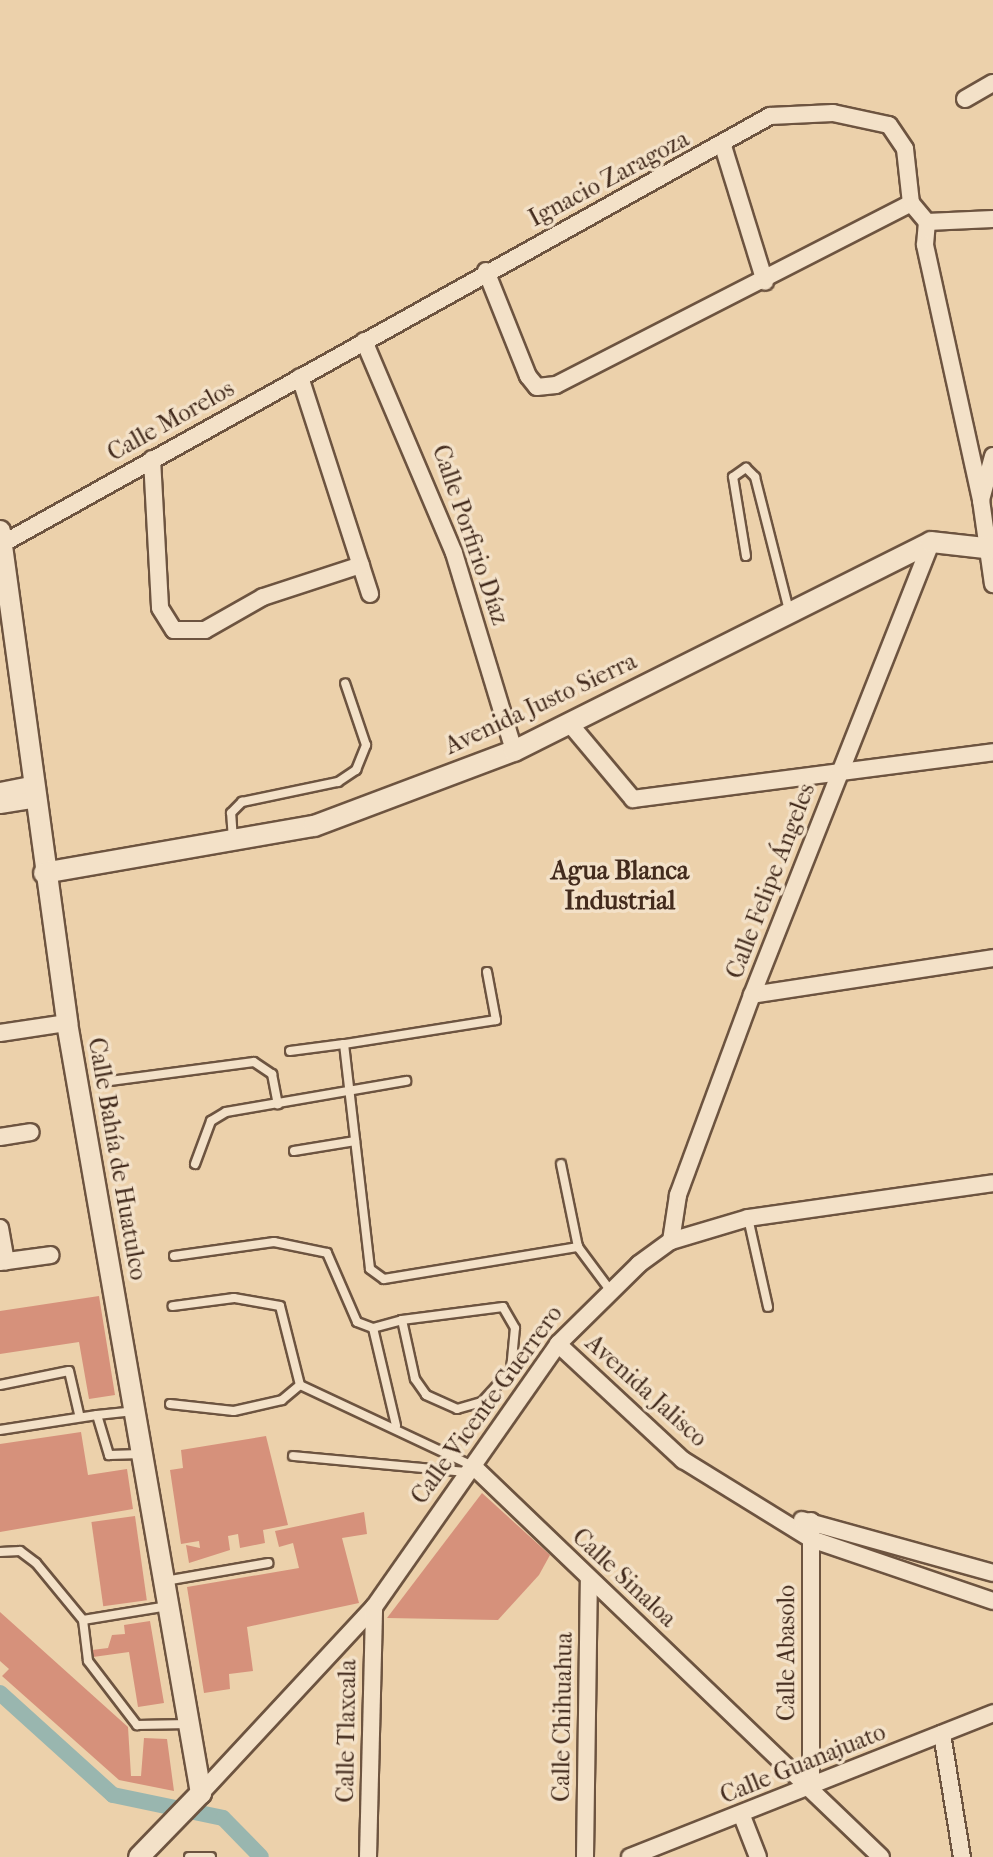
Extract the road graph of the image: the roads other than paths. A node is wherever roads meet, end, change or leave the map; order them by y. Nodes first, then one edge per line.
1 (993, 83) edge
2 (965, 99) dead end
3 (723, 146) junction
4 (911, 203) junction
5 (993, 219) edge
6 (927, 222) junction
7 (486, 271) junction
8 (765, 282) junction
9 (364, 341) junction
10 (300, 377) junction
11 (993, 456) edge
12 (152, 459) junction
13 (981, 500) junction
14 (1, 538) edge
15 (931, 542) junction
16 (990, 548) edge
17 (746, 556) dead end
18 (361, 565) junction
19 (993, 584) edge
20 (370, 594) dead end
21 (789, 611) junction
22 (345, 683) dead end
23 (570, 724) junction
24 (514, 751) junction
25 (993, 752) edge
26 (839, 772) junction
27 (0, 791) edge
28 (32, 793) junction
29 (0, 805) edge
30 (234, 841) junction
31 (44, 873) junction
32 (993, 958) edge
33 (487, 972) dead end
34 (752, 995) junction
35 (67, 1023) junction
36 (0, 1033) edge
37 (344, 1044) junction
38 (290, 1051) dead end
39 (110, 1081) dead end
40 (406, 1081) dead end
41 (349, 1092) junction
42 (278, 1104) junction
43 (31, 1132) dead end
44 (0, 1137) edge
45 (355, 1141) junction
46 (294, 1151) dead end
47 (195, 1164) dead end
48 (561, 1164) dead end
49 (993, 1183) edge
50 (748, 1218) junction
51 (0, 1228) edge
52 (671, 1241) junction
53 (578, 1247) junction
54 (51, 1255) dead end
55 (174, 1256) dead end
56 (3, 1262) edge
57 (610, 1290) junction
58 (173, 1306) dead end
59 (768, 1307) dead end
60 (402, 1320) junction
61 (373, 1328) junction
62 (558, 1344) junction
63 (0, 1385) edge
64 (300, 1385) junction
65 (170, 1404) dead end
66 (135, 1411) junction
67 (79, 1414) junction
68 (97, 1415) junction
69 (396, 1425) junction
70 (0, 1430) edge
71 (142, 1454) junction
72 (293, 1456) dead end
73 (470, 1469) junction
74 (788, 1520) junction
75 (811, 1521) junction
76 (811, 1539) junction
77 (0, 1552) edge
78 (268, 1563) dead end
79 (993, 1573) edge
80 (589, 1578) junction
81 (164, 1581) junction
82 (993, 1601) edge
83 (169, 1606) junction
84 (374, 1607) junction
85 (83, 1620) junction
86 (993, 1713) edge
87 (189, 1724) junction
88 (942, 1734) junction
89 (811, 1786) junction
90 (199, 1796) junction
91 (742, 1816) junction
92 (139, 1857) edge
93 (189, 1857) edge
94 (211, 1857) edge
95 (368, 1857) edge
96 (585, 1857) edge
97 (630, 1857) edge
98 (758, 1857) edge
99 (881, 1857) edge
100 (962, 1857) edge

1 - 2 street
3 - 4 street, Ignacio Zaragoza
3 - 7 street, Ignacio Zaragoza
3 - 8 street
4 - 6 street
4 - 8 street
5 - 6 street
6 - 13 street
7 - 8 street
7 - 9 street, Ignacio Zaragoza
9 - 10 street, Calle Morelos
9 - 24 street, Calle Porfirio Díaz
10 - 12 street, Calle Morelos
10 - 18 street
11 - 13 street
12 - 14 street, Calle Morelos
12 - 18 street
13 - 16 street
14 - 28 street, Calle Bahía de Huatulco
15 - 16 street
15 - 21 street, Avenida Justo Sierra
15 - 26 street, Calle Felipe Ángeles
16 - 19 street
17 - 21 lane
18 - 20 street
21 - 23 street, Avenida Justo Sierra
22 - 30 lane
23 - 24 street, Avenida Justo Sierra
23 - 26 street
24 - 30 street, Avenida Justo Sierra
25 - 26 street
26 - 34 street, Calle Felipe Ángeles
27 - 28 street
28 - 29 street
28 - 31 street, Calle Bahía de Huatulco
30 - 31 street, Avenida Justo Sierra
31 - 35 street, Calle Bahía de Huatulco
32 - 34 street
33 - 37 lane
34 - 52 street, Calle Felipe Ángeles
35 - 36 street
35 - 66 street, Calle Bahía de Huatulco
37 - 38 lane
37 - 41 lane
39 - 42 lane
40 - 41 lane
41 - 42 lane
41 - 45 lane
42 - 47 lane
43 - 44 street
45 - 46 lane
45 - 53 lane
48 - 53 lane
49 - 50 street, Calle Vicente Guerrero
50 - 52 street, Calle Vicente Guerrero
50 - 59 lane
51 - 56 street
52 - 57 street, Calle Vicente Guerrero
53 - 57 lane
54 - 56 street
55 - 61 lane
57 - 62 street, Calle Vicente Guerrero
58 - 64 lane
60 - 60 lane
60 - 61 lane
61 - 69 lane
62 - 73 street, Calle Vicente Guerrero
62 - 74 street, Avenida Jalisco
63 - 67 lane
64 - 65 lane
64 - 69 lane, Calle Sinaloa
66 - 68 lane
66 - 71 street, Calle Bahía de Huatulco
67 - 68 lane
67 - 70 lane
68 - 71 lane
69 - 73 lane, Calle Sinaloa
71 - 81 street, Calle Bahía de Huatulco
72 - 73 lane
73 - 80 street, Calle Sinaloa
73 - 84 street, Calle Vicente Guerrero
74 - 75 street, Avenida Jalisco
74 - 76 street, Avenida Jalisco
75 - 76 street, Calle Abasolo
75 - 79 street, Avenida Jalisco
76 - 82 street, Avenida Jalisco
76 - 89 street, Calle Abasolo
77 - 85 lane
78 - 81 lane
80 - 89 street, Calle Sinaloa
80 - 96 street, Calle Chihuahua
81 - 83 street, Calle Bahía de Huatulco
83 - 85 lane
83 - 87 street, Calle Bahía de Huatulco
84 - 90 street, Calle Vicente Guerrero
84 - 95 street, Calle Tlaxcala
85 - 87 lane
86 - 88 street, Calle Guanajuato
87 - 90 street, Calle Bahía de Huatulco
88 - 89 street, Calle Guanajuato
88 - 100 street
89 - 91 street, Calle Guanajuato
89 - 99 street, Calle Sinaloa
90 - 92 street, Calle Vicente Guerrero
91 - 97 street, Calle Guanajuato
91 - 98 street
93 - 94 lane

